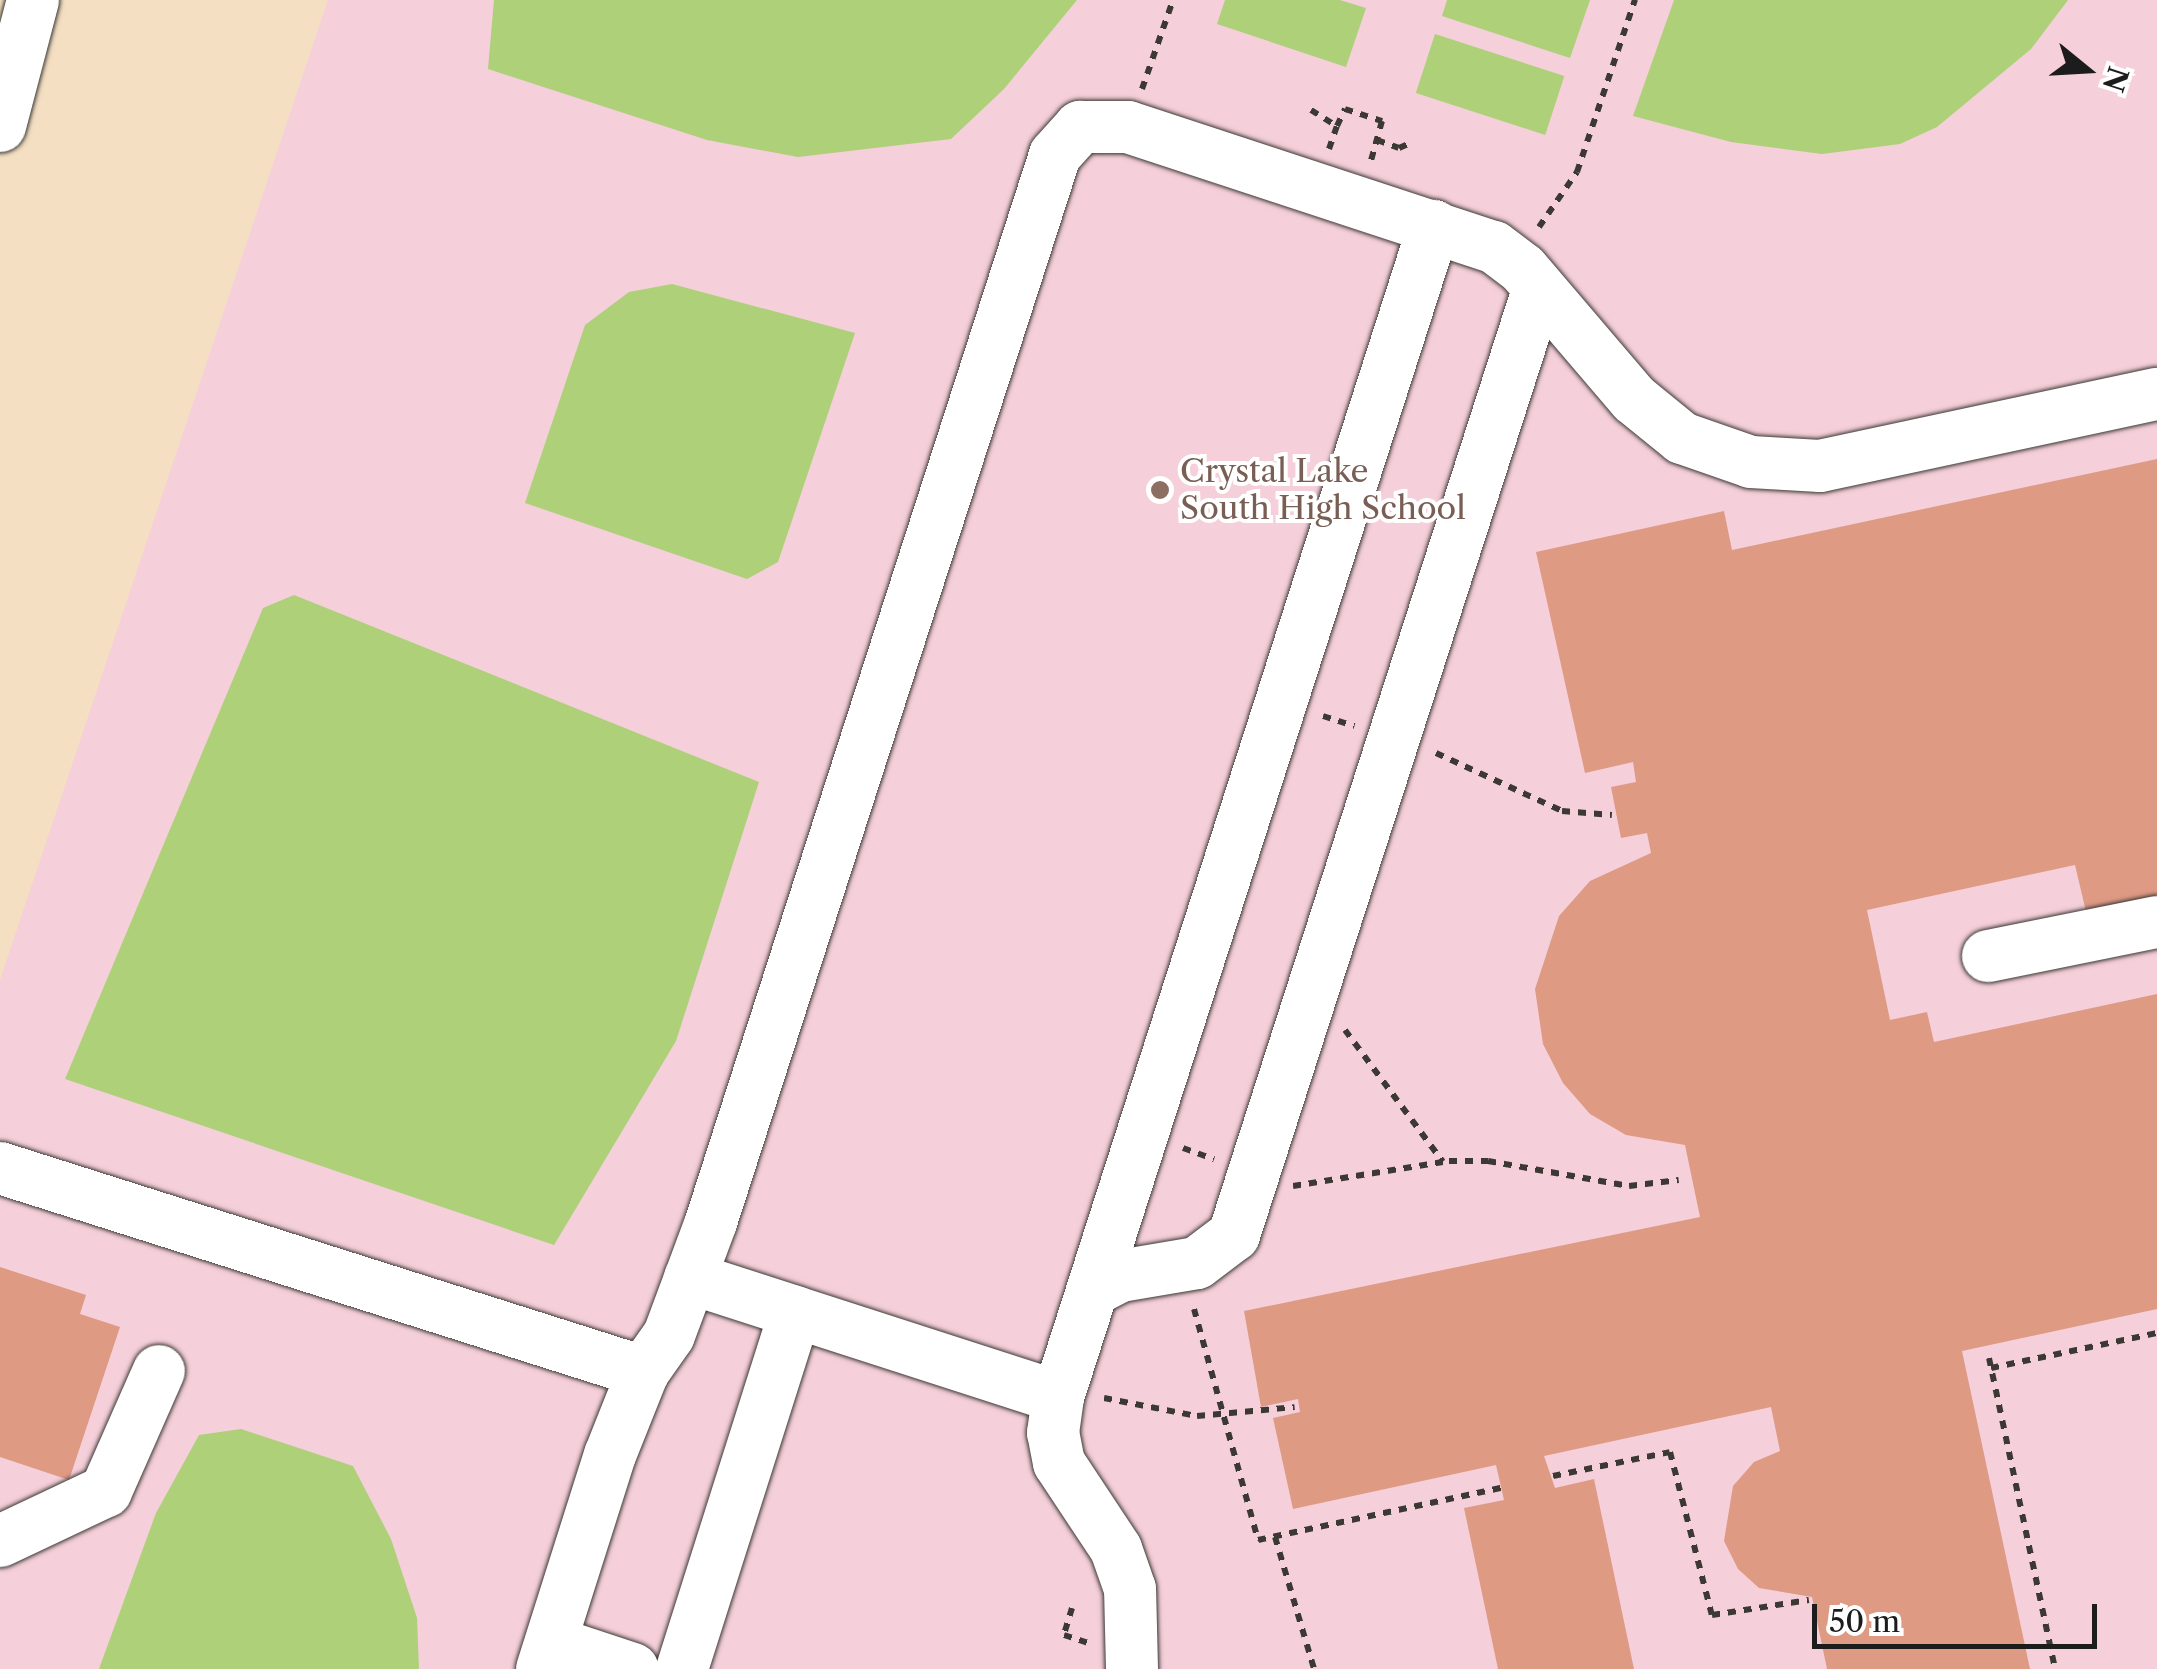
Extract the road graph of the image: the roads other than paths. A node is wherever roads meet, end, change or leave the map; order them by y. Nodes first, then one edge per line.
1 (22, 1) edge
2 (0, 126) edge
3 (1434, 226) junction
4 (1530, 281) junction
5 (2157, 394) edge
6 (2157, 922) edge
7 (1988, 956) dead end
8 (0, 1168) edge
9 (690, 1278) junction
10 (1093, 1290) junction
11 (795, 1312) junction
12 (159, 1371) dead end
13 (644, 1372) junction
14 (1072, 1396) junction
15 (0, 1542) edge
16 (546, 1656) edge
17 (1114, 1657) edge
18 (633, 1669) edge
19 (682, 1669) edge

1 - 2 street
3 - 4 street
3 - 9 street
3 - 10 street
4 - 5 street
4 - 10 street
6 - 7 street
8 - 13 street
9 - 11 street
9 - 13 street
10 - 14 street
11 - 14 street
11 - 19 street
12 - 15 street
13 - 16 street
14 - 17 street
16 - 18 street

